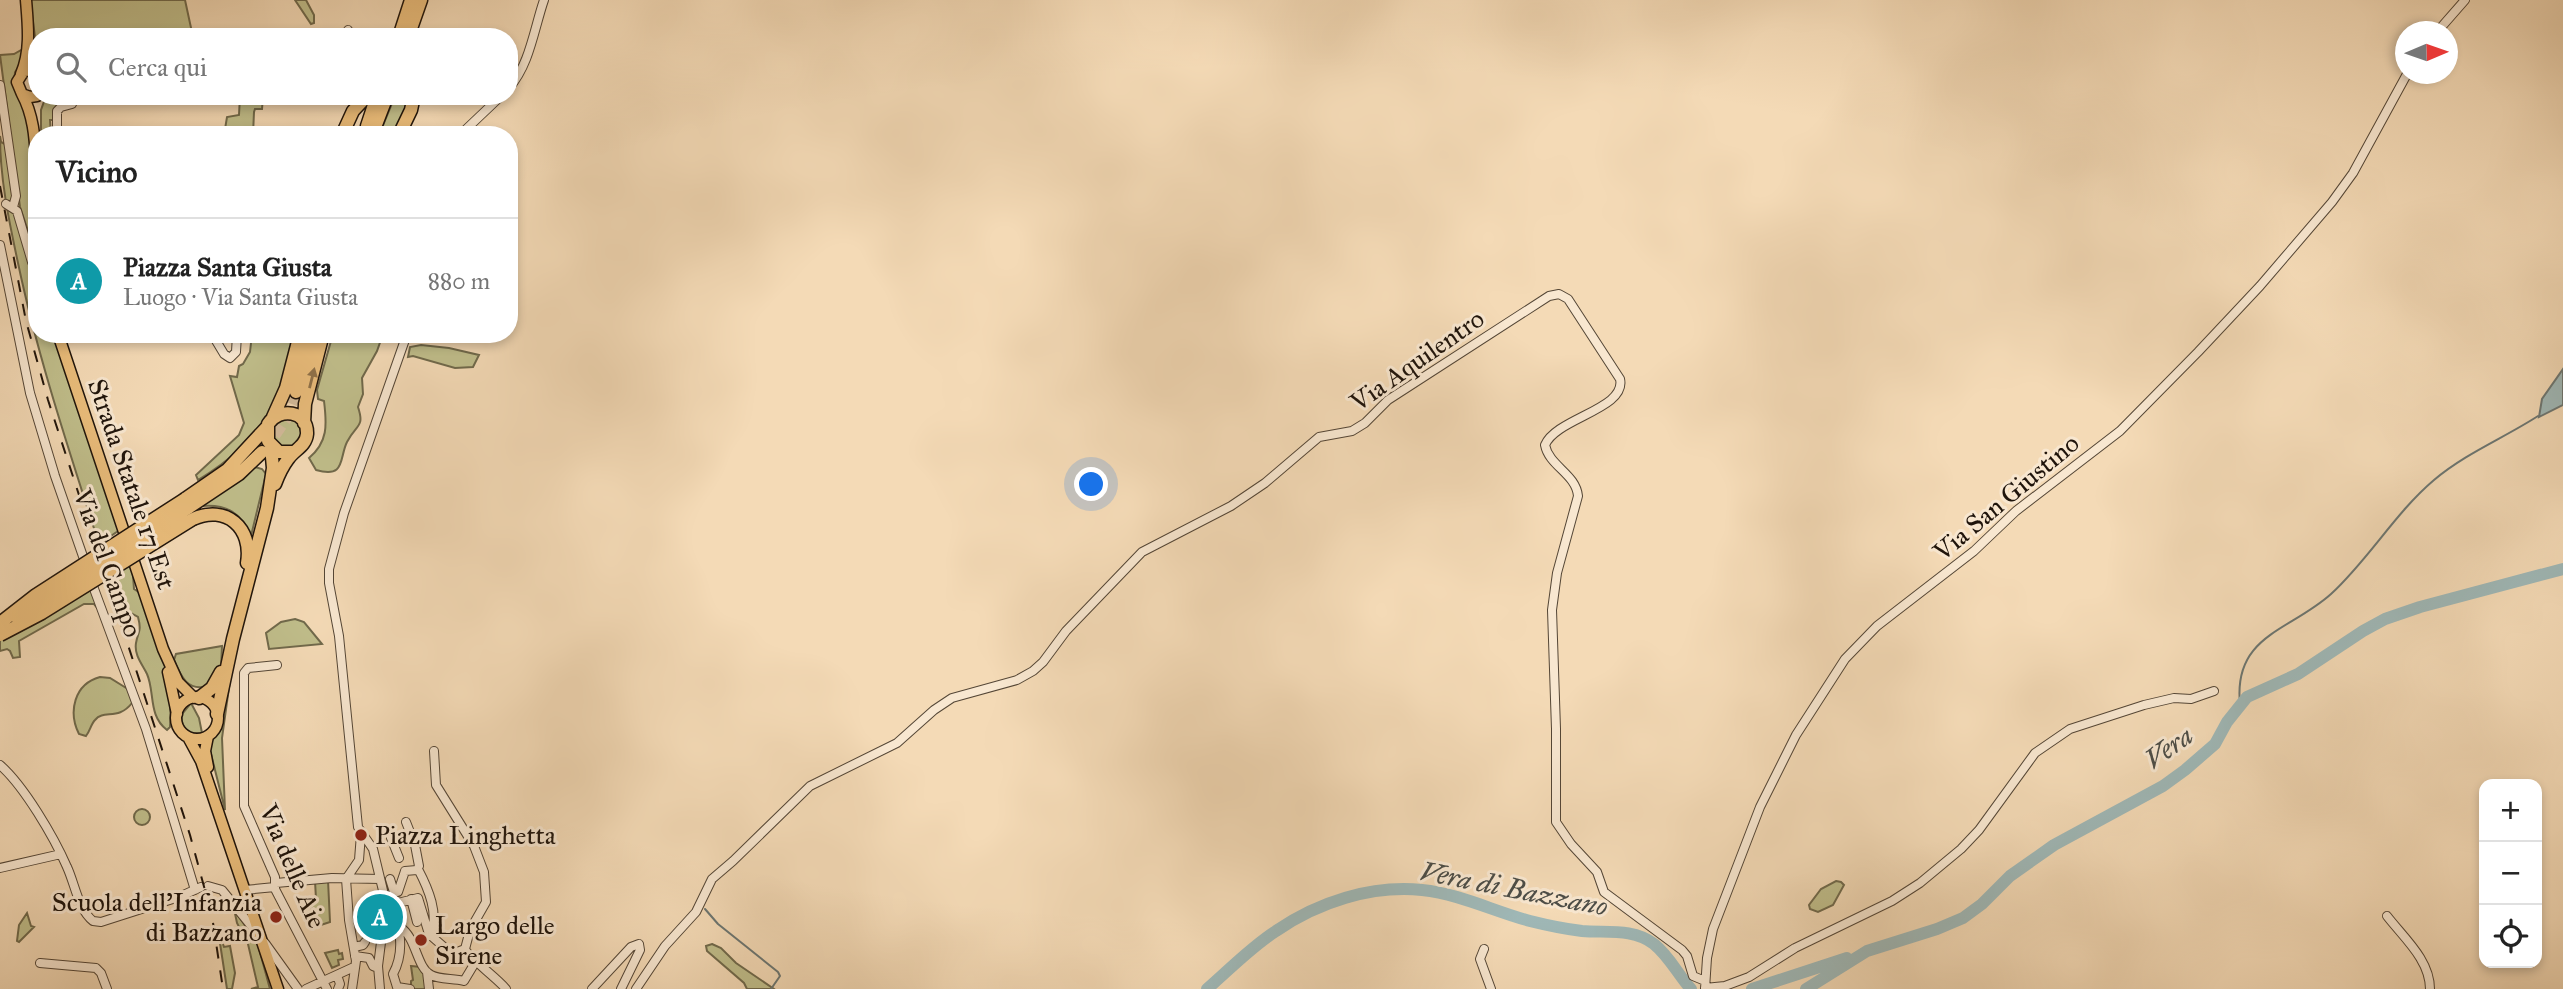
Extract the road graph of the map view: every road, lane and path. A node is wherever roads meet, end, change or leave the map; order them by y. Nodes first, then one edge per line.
1 (26, 0) edge
2 (411, 0) edge
3 (421, 0) edge
4 (544, 0) edge
5 (2465, 0) edge
6 (2447, 21) edge
7 (401, 28) edge
8 (412, 28) edge
9 (28, 30) joint
10 (28, 70) edge
11 (21, 74) junction
12 (518, 77) edge
13 (2402, 84) edge
14 (0, 85) edge
15 (22, 94) junction
16 (28, 96) edge
17 (38, 105) edge
18 (68, 105) edge
19 (359, 105) edge
20 (375, 105) edge
21 (382, 105) edge
22 (387, 105) edge
23 (412, 105) edge
24 (492, 105) edge
25 (351, 115) junction
26 (32, 126) edge
27 (35, 126) edge
28 (57, 126) edge
29 (346, 126) edge
30 (369, 126) edge
31 (371, 126) edge
32 (372, 126) edge
33 (372, 126) edge
34 (403, 126) edge
35 (469, 126) edge
36 (5, 205) edge
37 (0, 245) edge
38 (28, 245) edge
39 (61, 343) edge
40 (217, 343) edge
41 (237, 343) edge
42 (305, 343) edge
43 (306, 343) edge
44 (321, 343) edge
45 (404, 343) edge
46 (296, 392) tunnel mouth
47 (304, 422) junction
48 (270, 423) junction
49 (267, 449) junction
50 (294, 452) junction
51 (267, 508) junction
52 (189, 509) junction
53 (0, 623) edge
54 (0, 629) edge
55 (0, 635) edge
56 (233, 639) junction
57 (163, 649) junction
58 (277, 665) dead end
59 (223, 666) junction
60 (2214, 691) dead end
61 (196, 698) junction
62 (217, 713) junction
63 (177, 715) junction
64 (208, 736) junction
65 (188, 737) junction
66 (434, 751) dead end
67 (0, 765) edge
68 (406, 822) dead end
69 (225, 834) junction
70 (361, 834) junction
71 (391, 838) dead end
72 (61, 854) junction
73 (403, 865) junction
74 (0, 867) edge
75 (418, 869) junction
76 (346, 879) junction
77 (380, 879) junction
78 (390, 879) dead end
79 (275, 885) junction
80 (201, 888) junction
81 (245, 890) junction
82 (397, 893) junction
83 (386, 900) junction
84 (411, 900) junction
85 (398, 903) junction
86 (363, 913) dead end
87 (395, 913) junction
88 (2387, 916) dead end
89 (401, 928) junction
90 (382, 932) junction
91 (430, 937) junction
92 (263, 941) junction
93 (365, 942) dead end
94 (414, 944) junction
95 (465, 948) junction
96 (354, 949) junction
97 (1484, 949) dead end
98 (476, 961) junction
99 (40, 963) dead end
100 (354, 967) junction
101 (378, 969) junction
102 (427, 972) junction
103 (393, 974) junction
104 (337, 975) junction
105 (290, 977) junction
106 (324, 985) edge
107 (277, 986) edge
108 (1705, 986) edge
109 (107, 989) edge
110 (298, 989) edge
111 (306, 989) edge
112 (338, 989) edge
113 (352, 989) edge
114 (380, 989) edge
115 (410, 989) edge
116 (429, 989) edge
117 (506, 989) edge
118 (592, 989) edge
119 (621, 989) edge
120 (636, 989) edge
121 (1491, 989) edge
122 (2430, 989) edge

1 - 9 main road
2 - 7 highway
3 - 8 highway
4 - 12 street
5 - 6 street
9 - 11 main road
10 - 11 main road
11 - 15 main road
13 - 108 street, Via San Giustino
14 - 36 street
15 - 16 main road
15 - 26 main road
17 - 27 main road
18 - 28 street
19 - 25 highway
20 - 31 highway
21 - 32 highway
22 - 33 highway
23 - 34 highway
24 - 35 street
25 - 29 highway
25 - 30 highway
36 - 38 street
37 - 80 street, Via del Campo
39 - 57 main road, Strada Statale 17 Est
40 - 41 street
42 - 48 highway
43 - 46 highway
47 -> 44 highway
45 - 70 street
47 - 48 highway
47 - 50 highway
48 - 49 highway
48 - 52 highway
49 - 50 highway
49 - 51 highway
49 - 52 highway
50 - 51 highway
51 - 56 highway
52 - 53 highway, bridge
52 - 54 highway, bridge
52 - 55 highway, bridge
52 - 59 highway
56 - 59 highway
56 - 62 highway
57 - 61 main road, Strada Statale 17 Est
57 - 63 main road, Strada Statale 17 Est
58 - 79 street, Via delle Aie
59 - 61 highway
60 - 108 street
61 - 62 main road
61 - 63 main road
62 - 64 main road
63 - 65 main road
64 - 65 main road
64 - 69 main road
65 - 69 main road
66 - 95 street
67 - 72 street
68 - 75 street
69 - 81 main road
70 - 76 street
70 - 77 street
71 - 73 street
72 - 74 street
72 - 80 street
73 - 75 street
73 - 82 street
75 - 91 street
76 - 77 street
76 - 79 street
76 - 96 street
77 - 83 street
78 - 82 street
79 - 81 street
79 - 106 street, Via delle Aie
80 - 92 street
81 - 92 main road
82 - 85 street
83 - 87 street
83 - 90 street
84 - 85 street
84 - 89 street
84 - 91 street
85 - 87 street
86 - 90 street
87 - 89 street
88 - 122 street
89 - 94 street
89 - 103 street
90 - 101 street
91 - 94 street
91 - 95 street
92 - 105 street
92 - 107 main road
93 - 96 street
94 - 102 street
95 - 98 street
96 - 100 street
96 - 101 street
97 - 121 street
98 - 102 street
98 - 117 street
99 - 109 street
100 - 104 street
100 - 113 street
101 - 103 street
101 - 114 street
102 - 116 street
103 - 115 street
104 - 106 street
104 - 112 street
105 - 107 street
105 - 110 street
106 - 111 street
108 - 120 street, Via Aquilentro
118 - 119 street

